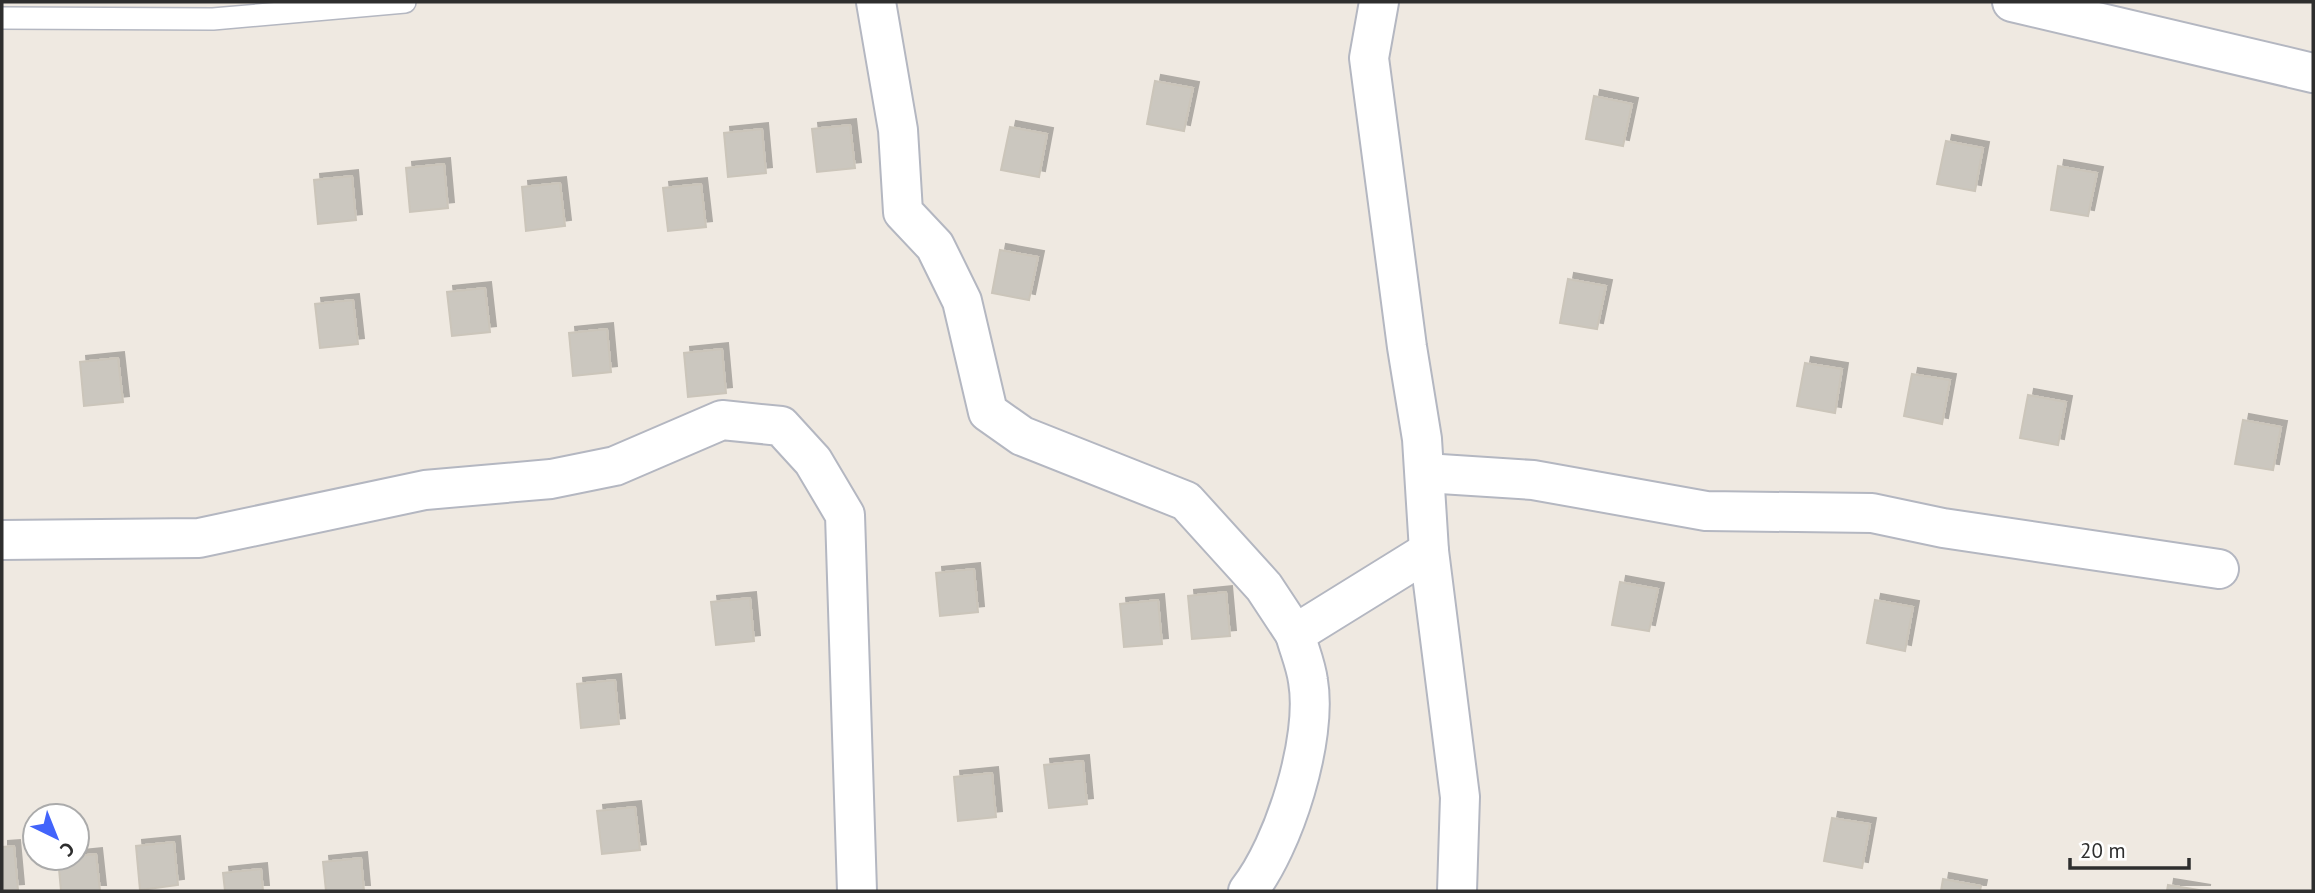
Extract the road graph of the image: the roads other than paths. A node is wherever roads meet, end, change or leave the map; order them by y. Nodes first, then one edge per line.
1 (405, 2) edge
2 (876, 2) edge
3 (1379, 2) edge
4 (2012, 2) edge
5 (2, 18) edge
6 (2313, 73) edge
7 (1425, 473) junction
8 (2, 540) edge
9 (1429, 551) junction
10 (2219, 569) dead end
11 (1295, 634) junction
12 (858, 891) edge
13 (1248, 891) edge
14 (1457, 891) edge

1 - 5 lane
2 - 11 street
3 - 7 street
4 - 6 street
7 - 9 street
7 - 10 street
8 - 12 street
9 - 11 street
9 - 14 street
11 - 13 street

